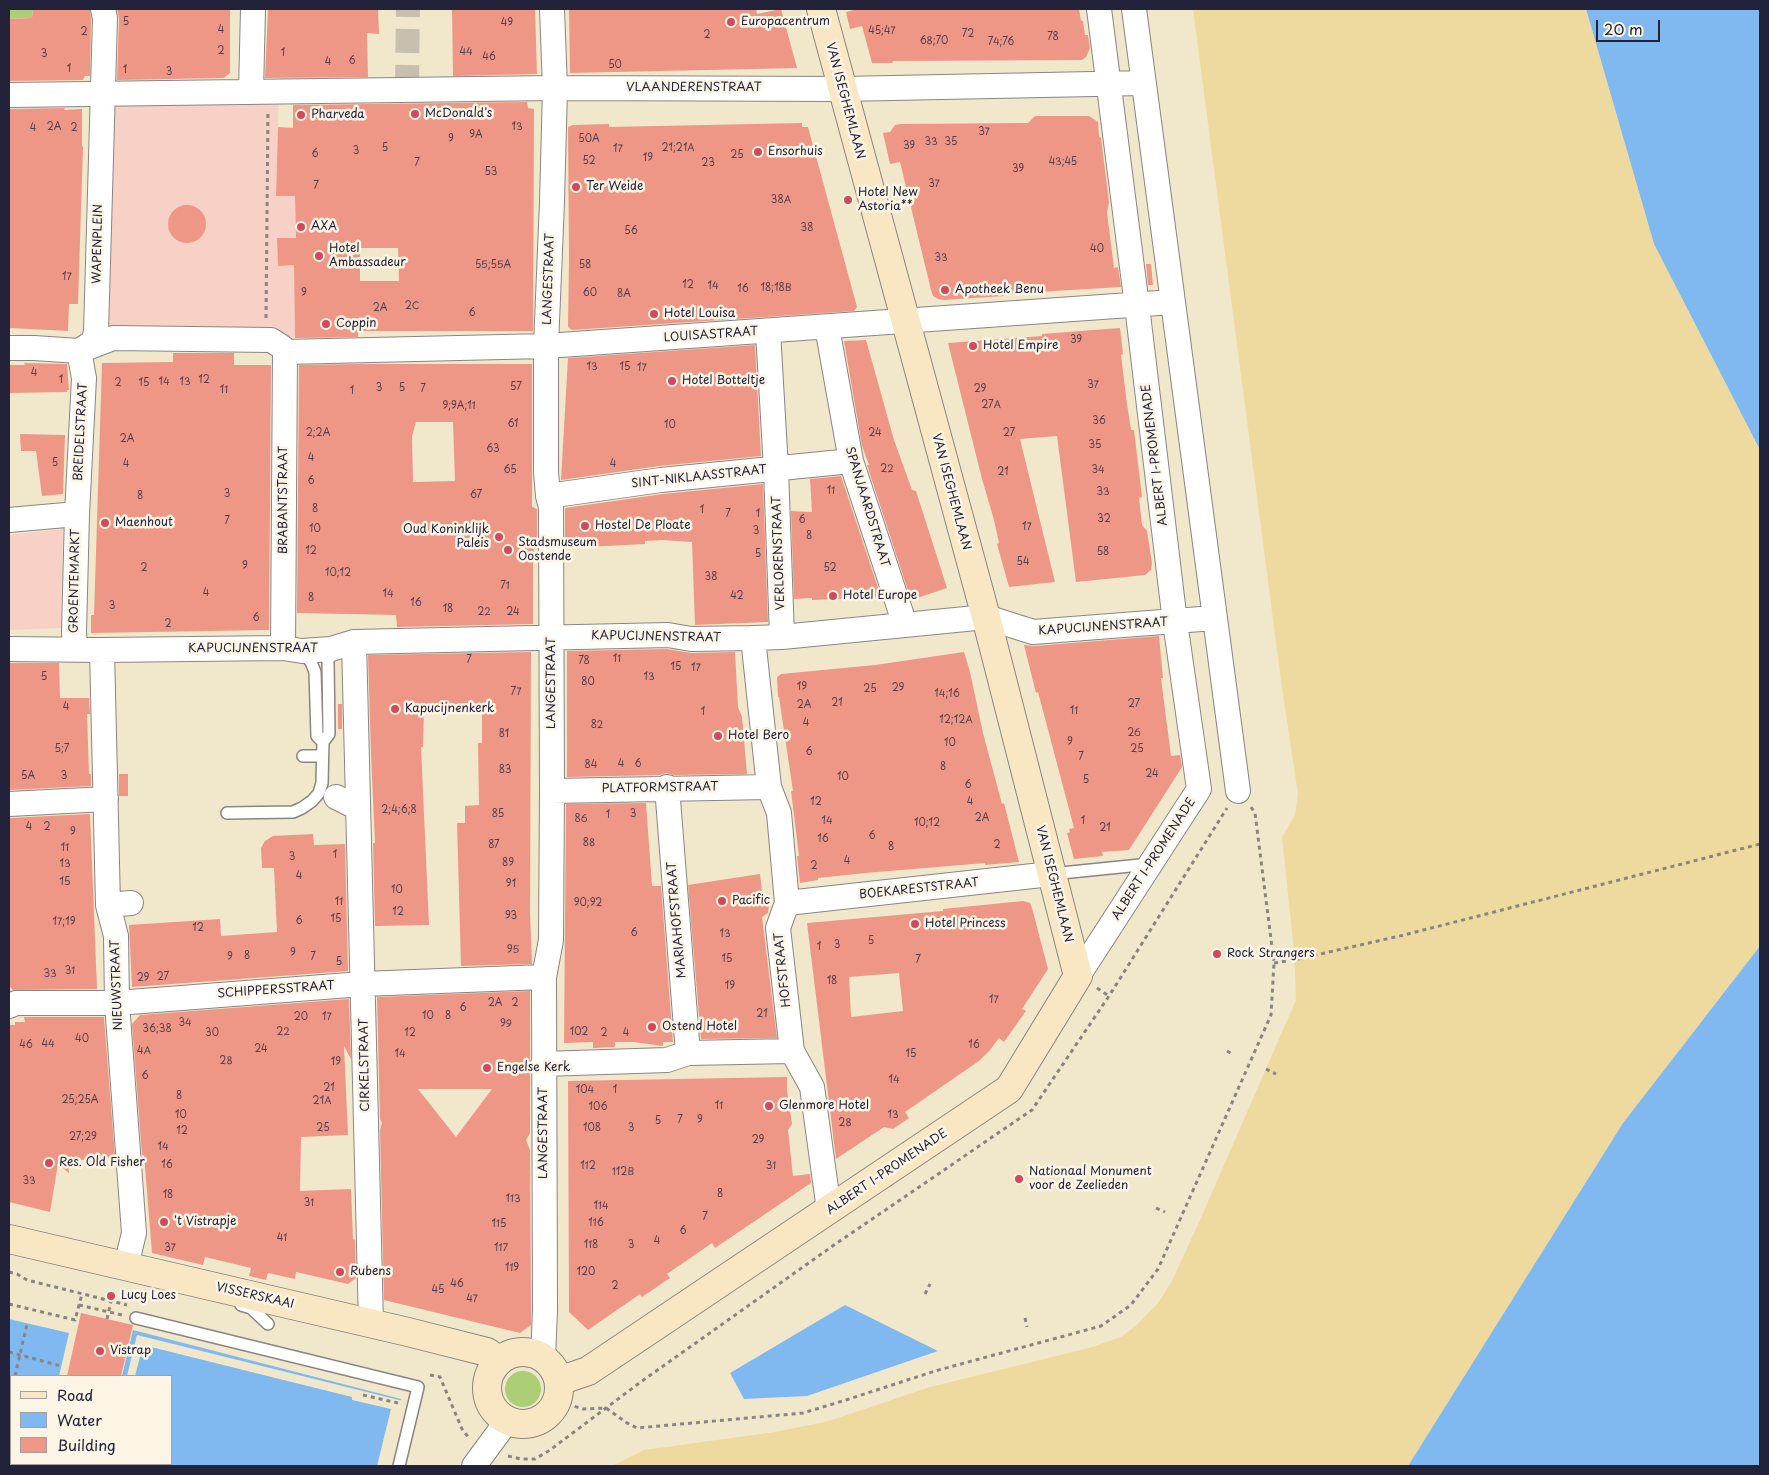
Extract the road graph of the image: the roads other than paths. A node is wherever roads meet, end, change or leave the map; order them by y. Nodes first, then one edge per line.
1 (103, 9) edge
2 (253, 9) edge
3 (552, 9) edge
4 (821, 9) edge
5 (1098, 9) edge
6 (1134, 9) edge
7 (1109, 84) junction
8 (1144, 84) junction
9 (555, 88) junction
10 (842, 89) junction
11 (266, 92) junction
12 (101, 94) junction
13 (9, 95) edge
14 (1173, 302) junction
15 (1137, 306) junction
16 (906, 322) junction
17 (827, 327) junction
18 (768, 331) junction
19 (275, 346) junction
20 (546, 346) junction
21 (9, 348) edge
22 (79, 351) junction
23 (850, 461) junction
24 (776, 469) junction
25 (548, 496) junction
26 (76, 514) junction
27 (9, 520) edge
28 (986, 617) junction
29 (1214, 618) junction
30 (1175, 622) junction
31 (905, 626) junction
32 (552, 637) junction
33 (782, 637) junction
34 (753, 638) junction
35 (354, 642) junction
36 (9, 649) edge
37 (76, 649) junction
38 (292, 649) junction
39 (330, 649) junction
40 (102, 650) junction
41 (323, 742) junction
42 (303, 756) dead end
43 (322, 756) junction
44 (769, 786) junction
45 (667, 788) junction
46 (329, 790) junction
47 (552, 791) junction
48 (1238, 791) road end
49 (106, 799) junction
50 (9, 804) edge
51 (358, 808) junction
52 (227, 813) dead end
53 (1152, 864) junction
54 (1052, 874) junction
55 (787, 903) junction
56 (1078, 976) junction
57 (544, 977) junction
58 (362, 984) junction
59 (117, 1002) junction
60 (9, 1006) edge
61 (792, 1051) junction
62 (688, 1053) junction
63 (543, 1064) junction
64 (829, 1210) junction
65 (9, 1239) edge
66 (116, 1292) junction
67 (232, 1303) dead end
68 (136, 1318) road end
69 (371, 1323) junction
70 (268, 1324) dead end
71 (543, 1358) junction
72 (499, 1361) junction
73 (558, 1391) junction
74 (507, 1422) junction
75 (398, 1466) edge
76 (474, 1466) edge

1 - 12 street, WAPENPLEIN
2 - 11 street
3 - 9 street, LANGESTRAAT
4 - 10 street, VAN ISEGHEMLAAN
5 - 7 street, ALBERT I-PROMENADE
6 - 8 street
7 - 8 street, VLAANDERENSTRAAT
7 - 10 street, VLAANDERENSTRAAT
7 - 15 street, ALBERT I-PROMENADE
8 - 14 street
9 - 10 street, VLAANDERENSTRAAT
9 - 11 street, VLAANDERENSTRAAT
9 - 20 street, LANGESTRAAT
10 - 16 street, VAN ISEGHEMLAAN
11 - 12 street
12 - 13 street
12 - 22 street, WAPENPLEIN
14 - 15 street, LOUISASTRAAT
14 - 29 street
15 - 16 street, LOUISASTRAAT
15 - 30 street, ALBERT I-PROMENADE
16 - 17 street, LOUISASTRAAT
16 - 28 street, VAN ISEGHEMLAAN
17 - 18 street, LOUISASTRAAT
17 - 23 street, SPANJAARDSTRAAT
18 - 20 street, LOUISASTRAAT
18 - 24 street, VERLORENSTRAAT
19 - 20 street, LOUISASTRAAT
19 - 22 street
19 - 38 street, BRABANTSTRAAT
20 - 25 street, LANGESTRAAT
21 - 22 street
22 - 26 street, BREIDELSTRAAT
23 - 24 street, SINT-NIKLAASSTRAAT
23 - 31 street, SPANJAARDSTRAAT
24 - 25 street, SINT-NIKLAASSTRAAT
24 - 33 street, VERLORENSTRAAT
25 - 32 street, LANGESTRAAT
26 - 27 street, GROENTEMARKT
26 - 37 street, GROENTEMARKT
28 - 30 street, KAPUCIJNENSTRAAT
28 - 31 street, KAPUCIJNENSTRAAT
28 - 54 street, VAN ISEGHEMLAAN
29 - 30 street, KAPUCIJNENSTRAAT
29 - 48 street
30 - 53 street, ALBERT I-PROMENADE
31 - 33 street, KAPUCIJNENSTRAAT
32 - 34 street, KAPUCIJNENSTRAAT
32 - 35 street, KAPUCIJNENSTRAAT
32 - 47 street, LANGESTRAAT
33 - 34 street, KAPUCIJNENSTRAAT
34 - 44 street, HOFSTRAAT
35 - 39 street, KAPUCIJNENSTRAAT
35 - 51 street, CIRKELSTRAAT
36 - 37 street, GROENTEMARKT
37 - 40 street, KAPUCIJNENSTRAAT
38 - 39 street, KAPUCIJNENSTRAAT
38 - 40 street, KAPUCIJNENSTRAAT
38 - 41 lane
39 - 41 lane
40 - 49 street, NIEUWSTRAAT
41 - 43 lane
42 - 43 lane
43 - 46 lane
44 - 45 street, PLATFORMSTRAAT
44 - 55 street, HOFSTRAAT
45 - 47 street, PLATFORMSTRAAT
45 - 62 street, MARIAHOFSTRAAT
46 - 51 street
46 - 52 lane
47 - 57 street, LANGESTRAAT
49 - 50 street
49 - 59 street, NIEUWSTRAAT
51 - 58 street, CIRKELSTRAAT
53 - 54 lane
53 - 56 street, ALBERT I-PROMENADE
54 - 55 street, BOEKARESTSTRAAT
54 - 56 street, VAN ISEGHEMLAAN
55 - 61 street, HOFSTRAAT
56 - 64 street, ALBERT I-PROMENADE
57 - 58 street, SCHIPPERSSTRAAT
57 - 63 street, LANGESTRAAT
58 - 59 street, SCHIPPERSSTRAAT
58 - 69 street, CIRKELSTRAAT
59 - 60 street, SCHIPPERSSTRAAT
59 - 66 street, NIEUWSTRAAT
61 - 62 street
61 - 64 street, HOFSTRAAT
62 - 63 street
63 - 71 street, LANGESTRAAT
64 - 73 street, ALBERT I-PROMENADE
65 - 66 street, VISSERSKAAI
66 - 69 street, VISSERSKAAI
67 - 70 lane
68 - 75 lane
69 - 72 street, VISSERSKAAI
71 - 72 street
71 - 73 street
72 - 74 street
73 - 74 street
74 - 76 street

